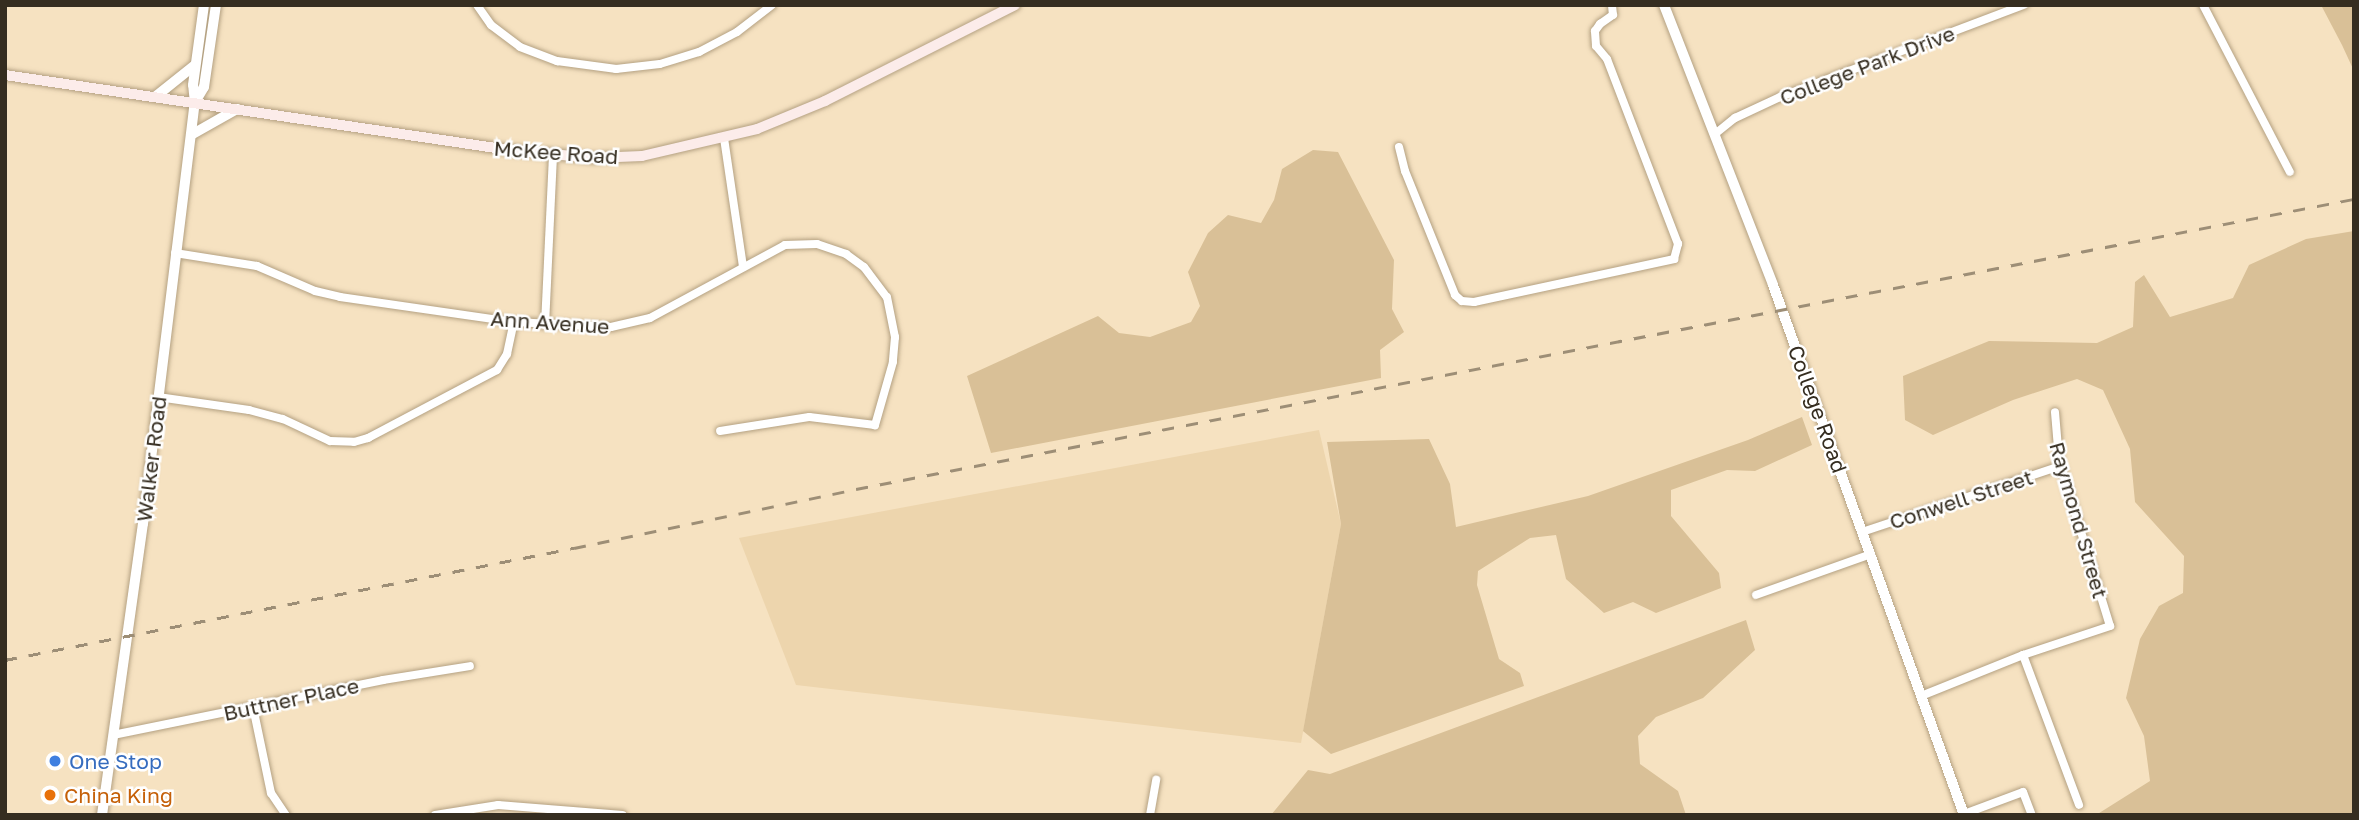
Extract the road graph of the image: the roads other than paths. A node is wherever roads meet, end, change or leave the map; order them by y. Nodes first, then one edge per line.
1 (204, 5) edge
2 (216, 5) edge
3 (477, 5) edge
4 (772, 5) edge
5 (1015, 5) edge
6 (1612, 5) edge
7 (1664, 5) edge
8 (2024, 5) edge
9 (2203, 5) edge
10 (196, 65) junction
11 (5, 75) edge
12 (155, 97) junction
13 (195, 103) junction
14 (237, 109) junction
15 (1715, 134) junction
16 (191, 135) junction
17 (724, 138) junction
18 (1399, 146) dead end
19 (553, 156) junction
20 (2290, 173) dead end
21 (175, 253) junction
22 (743, 267) junction
23 (514, 322) junction
24 (545, 325) junction
25 (158, 397) junction
26 (2054, 412) dead end
27 (720, 431) dead end
28 (2060, 466) junction
29 (1862, 532) junction
30 (1871, 554) junction
31 (1756, 595) dead end
32 (2023, 655) junction
33 (470, 666) dead end
34 (1921, 696) junction
35 (253, 707) junction
36 (113, 735) junction
37 (1156, 779) dead end
38 (2079, 805) dead end
39 (1964, 814) edge
40 (102, 815) edge
41 (286, 815) edge
42 (435, 815) edge
43 (623, 815) edge
44 (1150, 815) edge
45 (2032, 815) edge

1 - 10 street, Walker Road
2 - 13 street, Walker Road
3 - 4 street
5 - 17 main road, McKee Road
6 - 18 street
7 - 15 street, College Road
8 - 15 street, College Park Drive
9 - 20 street
10 - 12 street
10 - 13 street, Walker Road
11 - 12 main road, McKee Road
12 - 13 main road, McKee Road
13 - 14 main road, McKee Road
13 - 16 street, Walker Road
14 - 16 street
14 - 19 main road, McKee Road
15 - 29 street, College Road
16 - 21 street, Walker Road
17 - 19 main road, McKee Road
17 - 22 street
19 - 24 street
21 - 23 street, Ann Avenue
21 - 25 street, Walker Road
22 - 24 street, Ann Avenue
22 - 27 street, Ann Avenue
23 - 24 street, Ann Avenue
23 - 25 street
25 - 36 street, Walker Road
26 - 28 street, Raymond Street
28 - 29 street, Conwell Street
28 - 32 street, Raymond Street
29 - 30 street, College Road
30 - 31 street, Conwell Street
30 - 34 street, College Road
32 - 34 street
32 - 38 street
33 - 35 street, Buttner Place
34 - 39 street, College Road
35 - 36 street, Buttner Place
35 - 41 street
36 - 40 street, Walker Road
37 - 44 street
39 - 45 street
42 - 43 street

